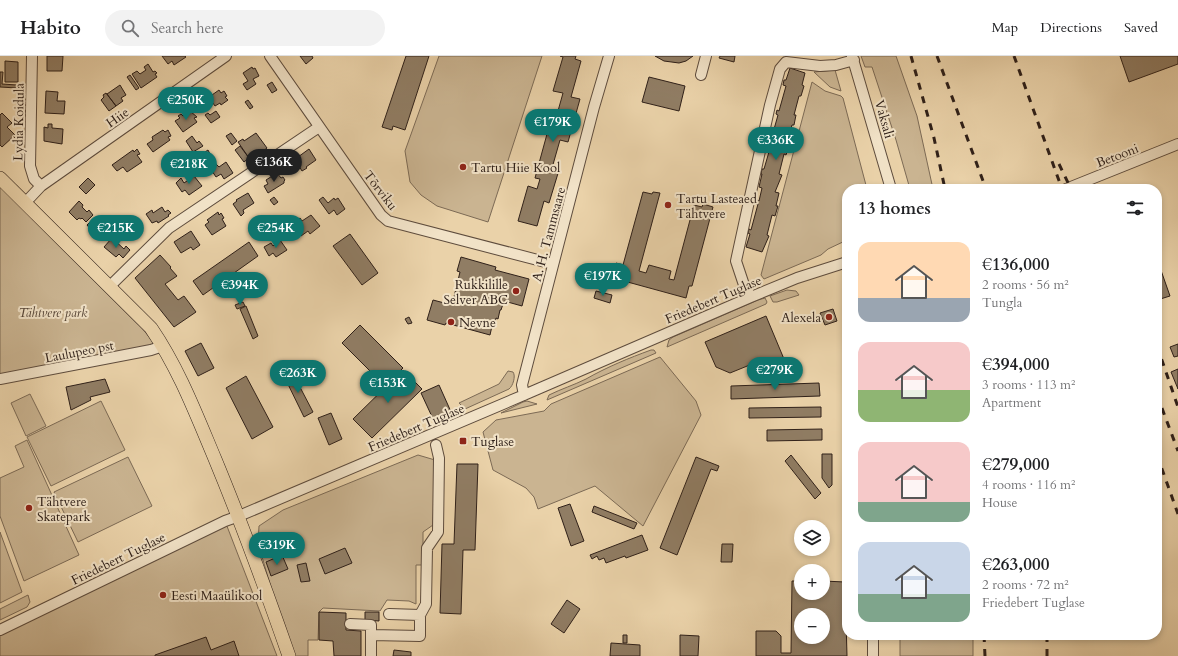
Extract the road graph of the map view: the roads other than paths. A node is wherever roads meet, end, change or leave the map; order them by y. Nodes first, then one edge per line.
1 (32, 56) edge
2 (226, 56) edge
3 (270, 56) edge
4 (609, 56) edge
5 (706, 56) edge
6 (853, 58) edge
7 (701, 74) dead end
8 (319, 127) junction
9 (1178, 144) edge
10 (0, 178) edge
11 (889, 184) edge
12 (1078, 184) edge
13 (41, 186) junction
14 (25, 203) junction
15 (553, 264) junction
16 (842, 264) edge
17 (110, 286) junction
18 (751, 297) junction
19 (163, 346) junction
20 (0, 379) edge
21 (524, 395) junction
22 (436, 445) dead end
23 (239, 516) junction
24 (389, 614) dead end
25 (420, 615) junction
26 (350, 624) dead end
27 (0, 630) edge
28 (371, 635) junction
29 (873, 640) edge
30 (289, 656) edge
31 (371, 656) edge
32 (873, 656) edge

1 - 13 street, Lydia Koidula
2 - 13 street, Hiie
3 - 8 street, Tõrviku
4 - 15 street, A. H. Tammsaare
5 - 7 street
6 - 11 street, Vaksali
6 - 18 street
8 - 15 street, Tõrviku
8 - 17 street
9 - 12 street, Betooni
10 - 14 main road
13 - 14 street, Hiie
14 - 17 main road
15 - 21 street, A. H. Tammsaare
16 - 18 street, Friedebert Tuglase
17 - 19 main road
18 - 21 street, Friedebert Tuglase
19 - 20 street, Laulupeo pst
19 - 23 main road
21 - 23 street, Friedebert Tuglase
22 - 25 street
23 - 27 street, Friedebert Tuglase
23 - 30 main road
24 - 25 street
25 - 28 street
26 - 28 street
28 - 31 street
29 - 32 street

